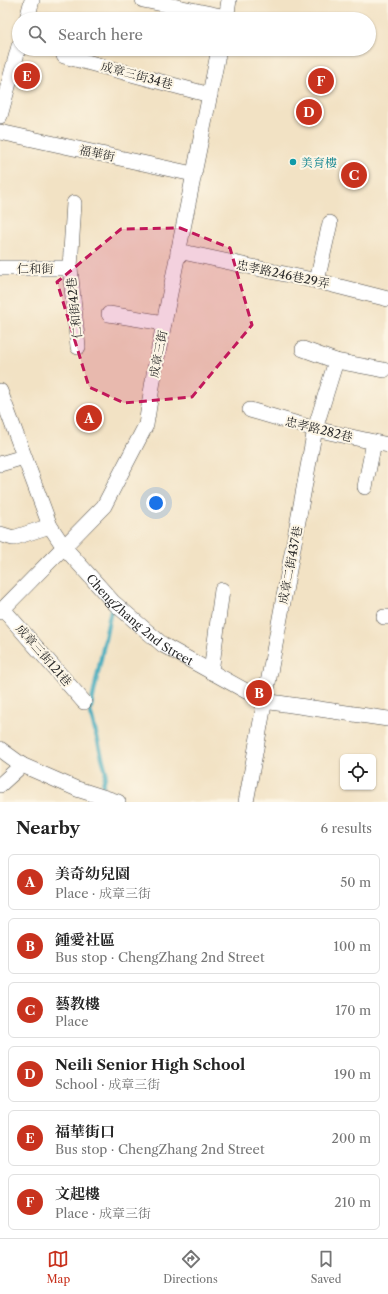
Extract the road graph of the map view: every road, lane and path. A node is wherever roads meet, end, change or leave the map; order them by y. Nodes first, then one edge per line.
1 (32, 0) edge
2 (144, 0) edge
3 (229, 0) edge
4 (28, 12) edge
5 (199, 12) edge
6 (227, 12) edge
7 (16, 56) edge
8 (64, 56) dead end
9 (218, 56) edge
10 (210, 95) junction
11 (0, 116) edge
12 (0, 132) edge
13 (193, 174) junction
14 (74, 203) dead end
15 (330, 223) dead end
16 (178, 251) junction
17 (0, 268) edge
18 (70, 268) junction
19 (317, 280) junction
20 (388, 299) edge
21 (109, 314) dead end
22 (164, 323) junction
23 (78, 347) dead end
24 (302, 350) dead end
25 (336, 361) junction
26 (384, 370) dead end
27 (0, 391) edge
28 (250, 410) dead end
29 (315, 429) junction
30 (381, 444) edge
31 (24, 457) junction
32 (0, 464) edge
33 (365, 487) dead end
34 (50, 526) junction
35 (0, 534) edge
36 (64, 547) junction
37 (222, 590) dead end
38 (2, 610) edge
39 (211, 672) junction
40 (264, 701) junction
41 (84, 702) dead end
42 (388, 719) edge
43 (0, 749) edge
44 (22, 765) junction
45 (0, 785) edge
46 (118, 802) edge
47 (246, 802) edge

1 - 4 street
2 - 5 street
3 - 6 street
7 - 11 street
8 - 10 street, 成章三街34巷
9 - 10 street, 成章三街
10 - 13 street, 成章三街
12 - 13 street, 福華街
13 - 16 street, 成章三街
14 - 18 street, 仁和街42巷
15 - 19 street
16 - 19 street, 忠孝路246巷29弄
16 - 22 street, 成章三街
17 - 18 street, 仁和街
18 - 23 street, 仁和街42巷
19 - 20 street, 忠孝路246巷29弄
21 - 22 street
22 - 36 street, 成章三街
24 - 25 street
25 - 26 street
25 - 29 street, 成章二街437巷
27 - 31 street, ChengZhang 2nd Street
28 - 29 street, 忠孝路282巷
29 - 30 street, 忠孝路282巷
29 - 40 street, 成章二街437巷
30 - 33 street
31 - 32 street
31 - 34 street, ChengZhang 2nd Street
34 - 35 street
34 - 36 street, ChengZhang 2nd Street
36 - 38 street, 成章三街
36 - 39 street, ChengZhang 2nd Street
37 - 39 street
38 - 41 street, 成章三街121巷
39 - 40 street, ChengZhang 2nd Street
40 - 42 street, ChengZhang 2nd Street
40 - 47 street, 成章二街437巷
43 - 44 street
44 - 45 street
44 - 46 street

